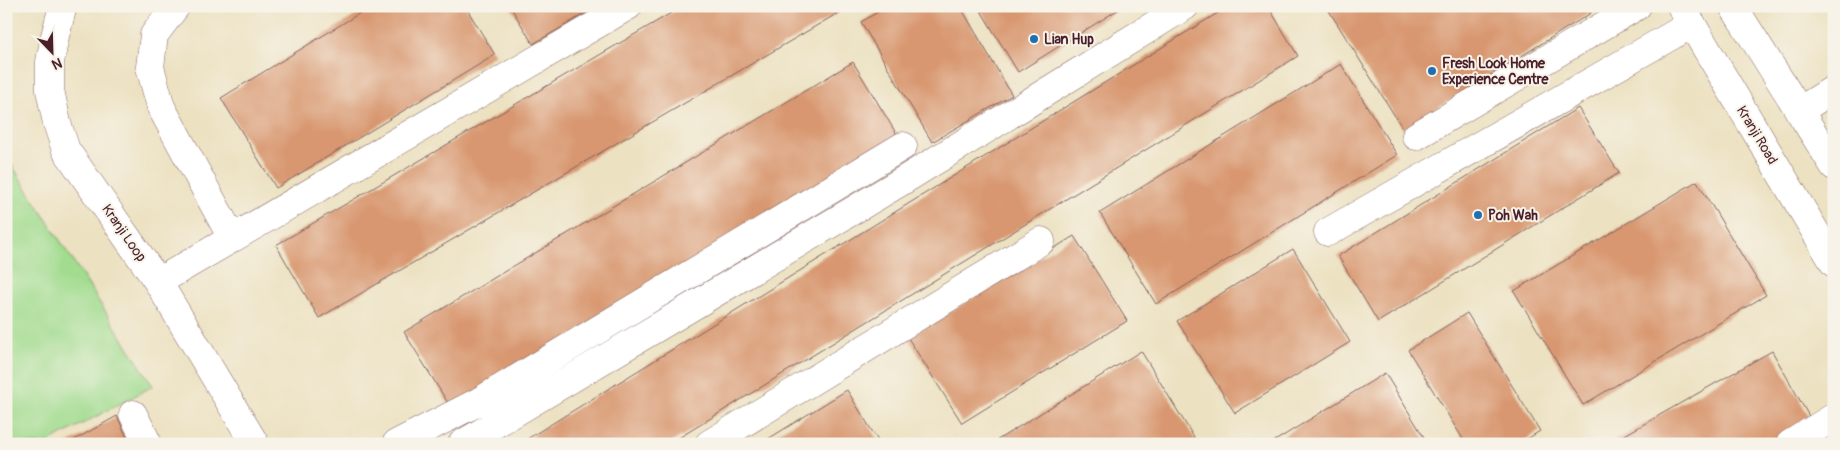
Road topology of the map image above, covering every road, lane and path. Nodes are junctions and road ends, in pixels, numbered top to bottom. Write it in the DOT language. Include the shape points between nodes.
graph roads {
  1 [pos="63,6"];
  2 [pos="176,6"];
  3 [pos="628,6"];
  4 [pos="1185,6"];
  5 [pos="1733,6"];
  6 [pos="1630,8"];
  7 [pos="1687,15"];
  8 [pos="1834,90"];
  9 [pos="1799,111"];
  10 [pos="1416,136"];
  11 [pos="903,146"];
  12 [pos="1832,159"];
  13 [pos="1328,232"];
  14 [pos="232,238"];
  15 [pos="1041,241"];
  16 [pos="1834,263"];
  17 [pos="158,282"];
  18 [pos="133,414"];
  19 [pos="1834,417"];
  20 [pos="148,444"];
  21 [pos="255,444"];
  22 [pos="396,444"];
  23 [pos="462,444"];
  24 [pos="709,444"];
  25 [pos="1790,444"];
  1 -- 17 [label="street, Kranji Loop" via="50,62 50,90 66,150"];
  2 -- 14 [label="street" via="154,35 150,67 161,107"];
  3 -- 14 [label="street"];
  4 -- 23 [label="street" via="904,180"];
  5 -- 9 [label="street"];
  6 -- 10 [label="street"];
  7 -- 13 [label="street"];
  7 -- 16 [label="street, Kranji Road"];
  8 -- 9 [label="street"];
  9 -- 12 [label="street"];
  11 -- 22 [label="street" via="478,402"];
  14 -- 17 [label="street"];
  15 -- 24 [label="street"];
  17 -- 21 [label="street, Kranji Loop"];
  18 -- 20 [label="street"];
  19 -- 25 [label="street"];
}
